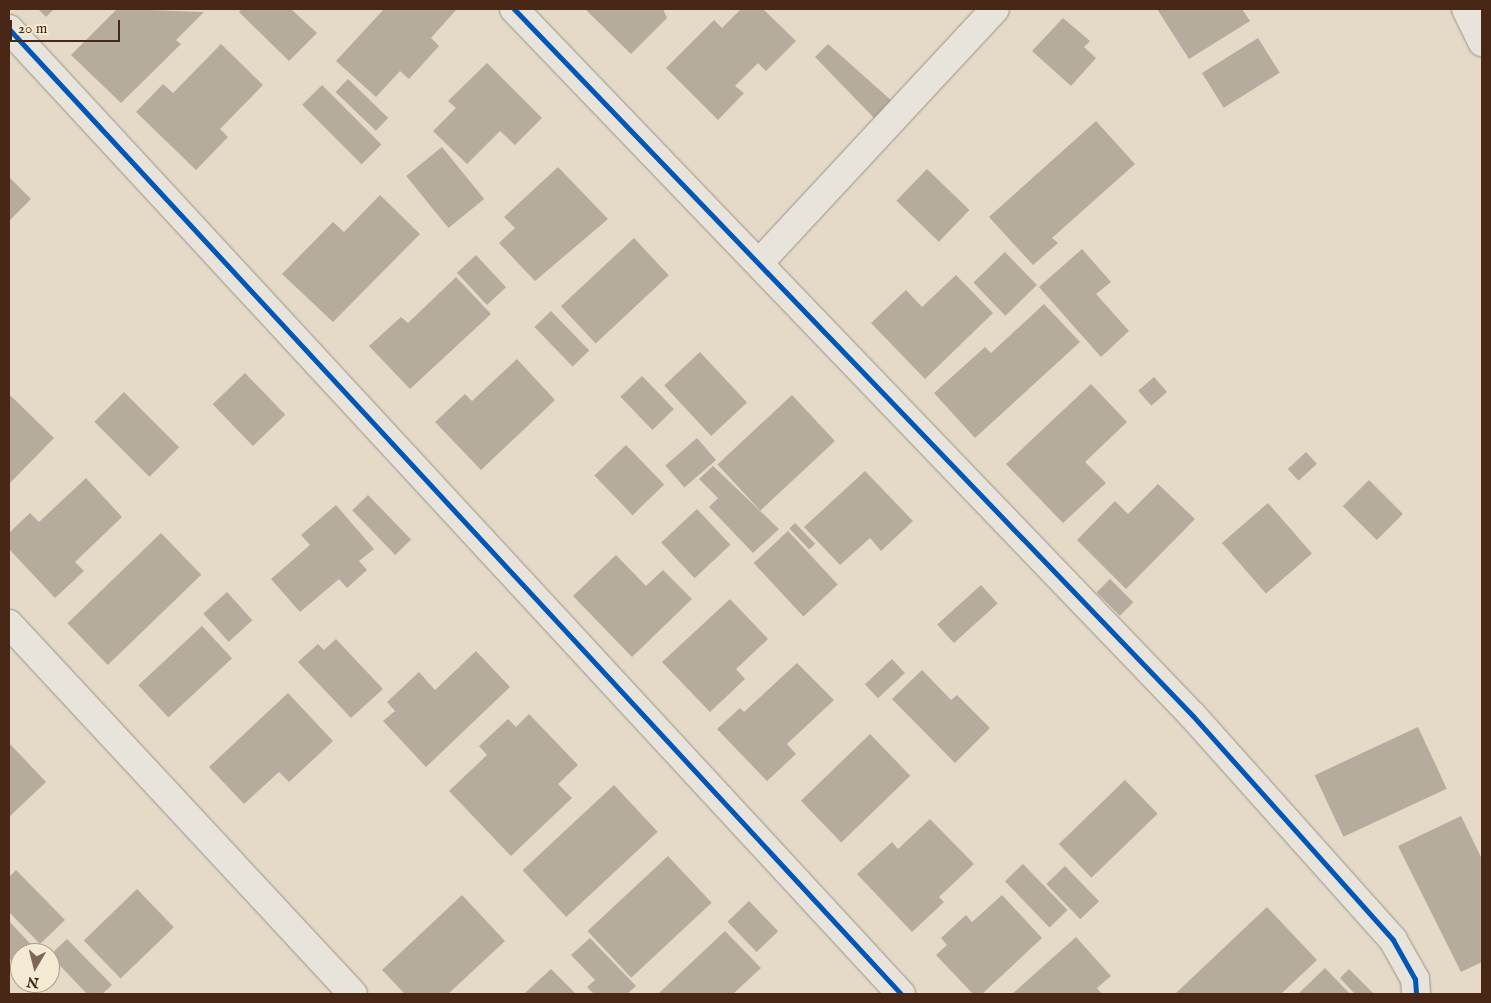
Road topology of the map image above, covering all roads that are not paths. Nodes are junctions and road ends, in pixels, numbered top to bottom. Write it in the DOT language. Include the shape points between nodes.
graph roads {
  1 [pos="514,9"];
  2 [pos="995,9"];
  3 [pos="1466,9"];
  4 [pos="9,29"];
  5 [pos="1482,42"];
  6 [pos="760,262"];
  7 [pos="9,624"];
  8 [pos="353,994"];
  9 [pos="901,994"];
  10 [pos="1416,994"];
  1 -- 6 [label="street"];
  2 -- 6 [label="street"];
  3 -- 5 [label="street"];
  4 -- 9 [label="street"];
  6 -- 10 [label="street" via="1206,731 1393,940 1414,979"];
  7 -- 8 [label="street"];
}
